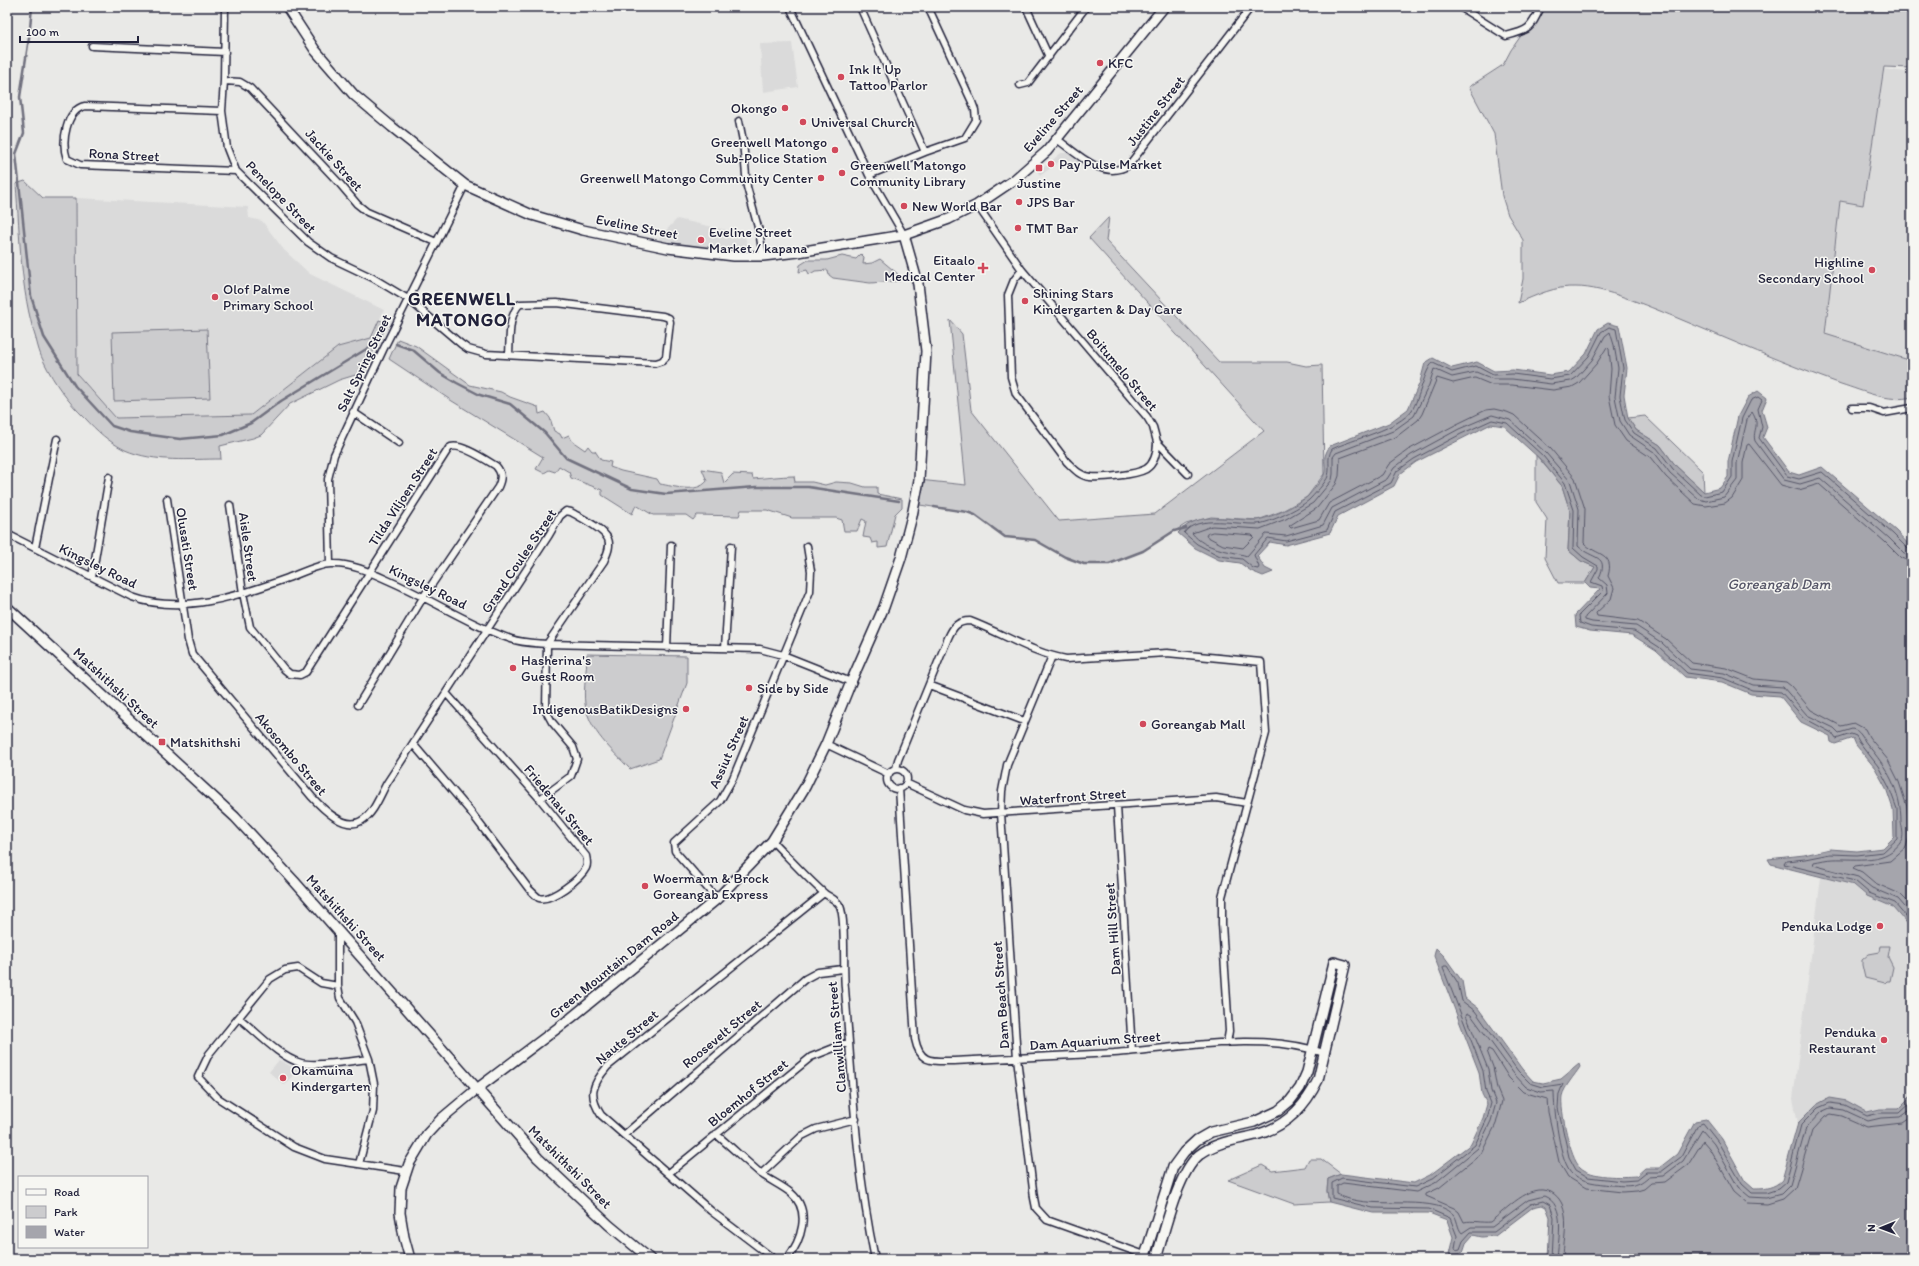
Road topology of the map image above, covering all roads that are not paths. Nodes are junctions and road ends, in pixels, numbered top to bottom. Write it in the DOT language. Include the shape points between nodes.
graph roads {
  1 [pos="225,7"];
  2 [pos="287,7"];
  3 [pos="790,7"];
  4 [pos="860,7"];
  5 [pos="930,7"];
  6 [pos="1026,7"];
  7 [pos="1086,7"];
  8 [pos="1164,7"];
  9 [pos="1251,7"];
  10 [pos="1460,7"];
  11 [pos="1541,7"];
  12 [pos="92,46"];
  13 [pos="225,52"];
  14 [pos="1049,56"];
  15 [pos="224,81"];
  16 [pos="1020,85"];
  17 [pos="222,111"];
  18 [pos="739,121"];
  19 [pos="1057,139"];
  20 [pos="925,152"];
  21 [pos="236,171"];
  22 [pos="869,175"];
  23 [pos="465,185"];
  24 [pos="978,205"];
  25 [pos="904,235"];
  26 [pos="436,242"];
  27 [pos="763,256"];
  28 [pos="1022,270"];
  29 [pos="408,299"];
  30 [pos="509,355"];
  31 [pos="1852,408"];
  32 [pos="1912,408"];
  33 [pos="353,412"];
  34 [pos="57,439"];
  35 [pos="1157,442"];
  36 [pos="399,443"];
  37 [pos="1188,474"];
  38 [pos="109,477"];
  39 [pos="167,499"];
  40 [pos="230,504"];
  41 [pos="7,534"];
  42 [pos="671,545"];
  43 [pos="731,546"];
  44 [pos="807,546"];
  45 [pos="35,548"];
  46 [pos="330,564"];
  47 [pos="368,572"];
  48 [pos="92,576"];
  49 [pos="243,593"];
  50 [pos="424,596"];
  51 [pos="183,603"];
  52 [pos="7,607"];
  53 [pos="487,629"];
  54 [pos="547,644"];
  55 [pos="667,648"];
  56 [pos="725,648"];
  57 [pos="783,655"];
  58 [pos="1052,656"];
  59 [pos="851,682"];
  60 [pos="929,685"];
  61 [pos="446,693"];
  62 [pos="358,705"];
  63 [pos="1024,721"];
  64 [pos="413,744"];
  65 [pos="826,744"];
  66 [pos="896,769"];
  67 [pos="889,774"];
  68 [pos="906,783"];
  69 [pos="900,788"];
  70 [pos="540,799"];
  71 [pos="1247,803"];
  72 [pos="1117,806"];
  73 [pos="1001,814"];
  74 [pos="772,841"];
  75 [pos="824,893"];
  76 [pos="717,899"];
  77 [pos="338,931"];
  78 [pos="843,969"];
  79 [pos="338,986"];
  80 [pos="239,1018"];
  81 [pos="849,1042"];
  82 [pos="1228,1043"];
  83 [pos="1312,1049"];
  84 [pos="1132,1051"];
  85 [pos="1324,1053"];
  86 [pos="1017,1058"];
  87 [pos="369,1059"];
  88 [pos="478,1088"];
  89 [pos="856,1119"];
  90 [pos="624,1134"];
  91 [pos="716,1134"];
  92 [pos="359,1164"];
  93 [pos="405,1171"];
  94 [pos="669,1172"];
  95 [pos="761,1174"];
  96 [pos="1144,1257"];
  97 [pos="410,1259"];
  98 [pos="650,1259"];
  99 [pos="774,1259"];
  100 [pos="787,1259"];
  101 [pos="875,1259"];
  102 [pos="1156,1259"];
  1 -- 13 [label="street, Penelope Street"];
  2 -- 23 [label="street, Eveline Street" via="315,50 354,94 392,128"];
  3 -- 22 [label="street"];
  4 -- 20 [label="street"];
  5 -- 20 [label="street" via="975,110 976,120 965,138"];
  6 -- 14 [label="street"];
  7 -- 14 [label="street"];
  8 -- 19 [label="street, Eveline Street"];
  9 -- 19 [label="street, Justine Street" via="1129,165 1116,171 1105,170"];
  10 -- 11 [label="street" via="1506,36 1524,32 1532,25"];
  12 -- 13 [label="street"];
  13 -- 15 [label="street, Penelope Street"];
  14 -- 16 [label="street" via="1028,83"];
  15 -- 17 [label="street, Penelope Street"];
  15 -- 26 [label="street, Jackie Street" via="240,82 250,88 367,212"];
  17 -- 21 [label="street, Penelope Street" via="227,148"];
  17 -- 21 [label="street, Rona Street" via="79,107 68,121 64,151 67,159 80,165"];
  18 -- 27 [label="street" via="747,188"];
  19 -- 24 [label="street, Eveline Street" via="1026,170"];
  20 -- 22 [label="street"];
  21 -- 29 [label="street, Penelope Street" via="265,202 318,250"];
  22 -- 25 [label="street"];
  23 -- 26 [label="street, Salt Spring Street"];
  23 -- 27 [label="street, Eveline Street" via="532,215 583,230 692,252"];
  24 -- 25 [label="street, Eveline Street" via="949,219"];
  24 -- 28 [label="street, Boitumelo Street"];
  25 -- 27 [label="street, Eveline Street"];
  25 -- 59 [label="street, Green Mountain Dam Road" via="918,284 926,351 918,480 901,558 884,607"];
  26 -- 29 [label="street, Salt Spring Street"];
  28 -- 35 [label="street, Boitumelo Street" via="1147,417"];
  28 -- 35 [label="street" via="1014,280 1008,295 1011,377 1016,394 1067,462 1076,472 1089,477 1129,474 1146,469 1155,458"];
  29 -- 30 [label="street, Penelope Street" via="468,349 486,354"];
  29 -- 33 [label="street, Salt Spring Street"];
  30 -- 30 [label="street, Penelope Street" via="656,363 666,357 670,322 664,316 564,304 520,304 515,308 513,316"];
  31 -- 32 [label="street" via="1869,408 1884,413"];
  33 -- 36 [label="street"];
  33 -- 46 [label="street, Salt Spring Street" via="334,455 328,479"];
  34 -- 45 [label="street"];
  35 -- 37 [label="street, Boitumelo Street"];
  38 -- 48 [label="street"];
  39 -- 51 [label="street, Olusati Street"];
  40 -- 49 [label="street, Aisle Street"];
  41 -- 45 [label="street, Kingsley Road"];
  42 -- 55 [label="street"];
  43 -- 56 [label="street"];
  44 -- 57 [label="street" via="811,571 810,591"];
  45 -- 48 [label="street, Kingsley Road"];
  46 -- 47 [label="street, Kingsley Road"];
  46 -- 49 [label="street, Kingsley Road"];
  47 -- 49 [label="street, Aisle Street" via="306,672 296,676 284,669 250,627"];
  47 -- 50 [label="street, Kingsley Road"];
  47 -- 50 [label="street, Tilda Viljoen Street" via="449,448 459,446 496,466 501,475 500,481"];
  48 -- 51 [label="street, Kingsley Road" via="145,602"];
  49 -- 51 [label="street, Kingsley Road" via="210,601"];
  50 -- 53 [label="street, Kingsley Road"];
  50 -- 62 [label="street, Tilda Viljoen Street"];
  51 -- 64 [label="street, Akosombo Street" via="188,640 198,663 320,806 343,822 351,824 366,817"];
  52 -- 77 [label="street, Matshithshi Street" via="235,817"];
  53 -- 54 [label="street, Kingsley Road" via="517,641"];
  53 -- 54 [label="street, Grand Coulee Street" via="560,516 566,511 571,512 604,534 608,539 608,549 597,572"];
  53 -- 61 [label="street, Akosombo Street"];
  54 -- 55 [label="street, Kingsley Road"];
  54 -- 70 [label="street" via="546,711 573,747 577,759 571,776"];
  55 -- 56 [label="street, Kingsley Road"];
  56 -- 57 [label="street, Kingsley Road" via="760,650"];
  57 -- 59 [label="street, Kingsley Road"];
  57 -- 76 [label="street, Assiut Street" via="733,778 720,801 674,843 675,851"];
  58 -- 60 [label="street" via="977,623 962,621 952,629"];
  58 -- 63 [label="street, Dam Beach Street"];
  58 -- 71 [label="street" via="1086,659 1167,653 1261,662 1266,733"];
  59 -- 65 [label="street, Green Mountain Dam Road"];
  60 -- 63 [label="street"];
  60 -- 66 [label="street"];
  61 -- 64 [label="street, Akosombo Street"];
  61 -- 70 [label="street, Friedenau Street"];
  63 -- 73 [label="street, Dam Beach Street" via="1006,765"];
  64 -- 70 [label="street, Friedenau Street" via="470,811 529,889 539,898 548,898 560,892 585,870 588,862 586,856"];
  65 -- 67 [label="street"];
  65 -- 74 [label="street, Green Mountain Dam Road" via="802,794"];
  66 -- 67 [label="street"];
  66 -- 68 [label="street" via="905,773"];
  67 -- 69 [label="street" via="888,783 893,788"];
  68 -- 69 [label="street"];
  68 -- 73 [label="street, Waterfront Street" via="964,810"];
  69 -- 86 [label="street, Dam Aquarium Street" via="917,1048 922,1056 931,1061"];
  71 -- 72 [label="street, Waterfront Street" via="1216,798"];
  71 -- 82 [label="street" via="1222,897"];
  72 -- 73 [label="street, Waterfront Street"];
  72 -- 84 [label="street, Dam Hill Street"];
  73 -- 86 [label="street, Dam Beach Street"];
  74 -- 75 [label="street, Clanwilliam Street"];
  74 -- 76 [label="street, Green Mountain Dam Road"];
  75 -- 78 [label="street, Clanwilliam Street" via="838,903 842,914"];
  75 -- 90 [label="street, Naute Street" via="607,1067 593,1088 593,1104 601,1115"];
  76 -- 88 [label="street, Green Mountain Dam Road" via="566,1022"];
  77 -- 79 [label="street"];
  77 -- 88 [label="street, Matshithshi Street"];
  78 -- 81 [label="street, Clanwilliam Street"];
  78 -- 90 [label="street, Roosevelt Street" via="818,972 805,979"];
  79 -- 80 [label="street" via="320,983 298,968 285,970 270,979"];
  79 -- 87 [label="street" via="340,998 354,1022"];
  80 -- 87 [label="street" via="277,1050 302,1063 338,1063"];
  80 -- 92 [label="street" via="209,1054 199,1072 198,1077 206,1088 294,1147 325,1158"];
  81 -- 89 [label="street, Clanwilliam Street"];
  81 -- 91 [label="street, Bloemhof Street" via="811,1057"];
  82 -- 83 [label="street, Dam Aquarium Street" via="1284,1043"];
  82 -- 84 [label="street, Dam Aquarium Street"];
  83 -- 85 [label="street, Dam Aquarium Street"];
  83 -- 85 [label="street" via="1334,962 1345,965"];
  83 -- 96 [label="street" via="1300,1088 1278,1111 1254,1122 1211,1132 1196,1140 1184,1152 1173,1167"];
  84 -- 86 [label="street, Dam Aquarium Street"];
  85 -- 102 [label="street" via="1318,1080 1311,1095 1294,1114 1272,1129 1229,1140 1198,1156 1181,1182"];
  86 -- 96 [label="street, Dam Beach Street" via="1036,1208 1047,1220"];
  87 -- 92 [label="street" via="374,1084 373,1111"];
  88 -- 93 [label="street, Green Mountain Dam Road" via="426,1134"];
  88 -- 98 [label="street, Matshithshi Street" via="552,1173"];
  89 -- 95 [label="street" via="816,1129 802,1136"];
  89 -- 101 [label="street, Clanwilliam Street" via="870,1244"];
  90 -- 94 [label="street, Naute Street"];
  91 -- 94 [label="street, Bloemhof Street"];
  91 -- 95 [label="street"];
  92 -- 93 [label="street"];
  93 -- 97 [label="street, Green Mountain Dam Road" via="400,1213"];
  94 -- 99 [label="street, Naute Street" via="711,1211"];
  95 -- 100 [label="street" via="790,1192 796,1198 800,1209 802,1233"];
  96 -- 102 [label="street, Dam Beach Street"];
}
